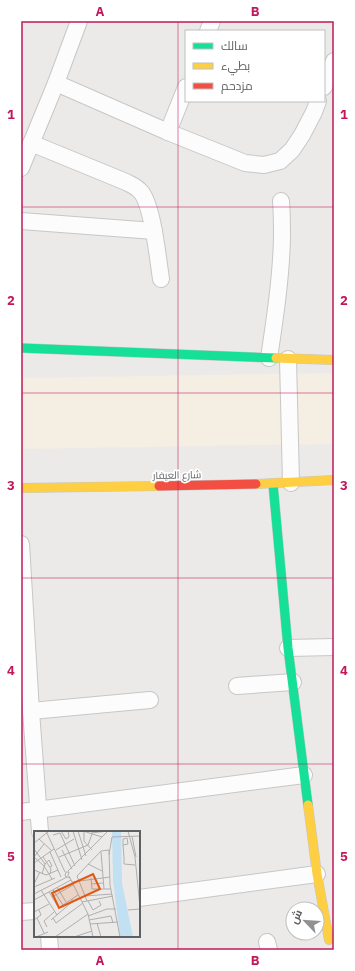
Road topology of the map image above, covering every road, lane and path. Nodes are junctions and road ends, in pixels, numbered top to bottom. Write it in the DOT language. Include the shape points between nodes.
graph roads {
  1 [pos="79,21"];
  2 [pos="334,61"];
  3 [pos="56,83"];
  4 [pos="325,84"];
  5 [pos="185,90"];
  6 [pos="318,102"];
  7 [pos="168,132"];
  8 [pos="31,143"];
  9 [pos="21,168"];
  10 [pos="281,201"];
  11 [pos="21,221"];
  12 [pos="154,231"];
  13 [pos="161,279"];
  14 [pos="21,348"];
  15 [pos="269,358"];
  16 [pos="288,359"];
  17 [pos="334,360"];
  18 [pos="334,480"];
  19 [pos="291,483"];
  20 [pos="272,484"];
  21 [pos="21,488"];
  22 [pos="21,544"];
  23 [pos="334,647"];
  24 [pos="288,648"];
  25 [pos="293,682"];
  26 [pos="237,686"];
  27 [pos="150,700"];
  28 [pos="31,711"];
  29 [pos="304,775"];
  30 [pos="38,811"];
  31 [pos="21,812"];
  32 [pos="40,831"];
  33 [pos="317,874"];
  34 [pos="140,898"];
  35 [pos="34,911"];
  36 [pos="21,912"];
  37 [pos="49,937"];
  38 [pos="330,940"];
  39 [pos="50,950"];
  1 -- 3 [label="street"];
  2 -- 4 [label="street"];
  3 -- 7 [label="street"];
  3 -- 8 [label="street"];
  5 -- 7 [label="street"];
  6 -- 7 [label="street" via="292,150 280,161 264,165 245,163"];
  8 -- 9 [label="street"];
  8 -- 12 [label="street" via="136,188 147,204"];
  10 -- 15 [label="street" via="281,260"];
  11 -- 12 [label="street"];
  12 -- 13 [label="street"];
  14 -- 15 [label="street"];
  15 -- 16 [label="street"];
  16 -- 17 [label="street"];
  16 -- 19 [label="street"];
  18 -- 19 [label="street, شارع العيفار"];
  19 -- 20 [label="street, شارع العيفار"];
  20 -- 21 [label="street, شارع العيفار"];
  20 -- 24 [label="street"];
  22 -- 28 [label="street"];
  23 -- 24 [label="street"];
  24 -- 25 [label="street"];
  25 -- 26 [label="street"];
  25 -- 29 [label="street"];
  27 -- 28 [label="street"];
  28 -- 30 [label="street"];
  29 -- 30 [label="street"];
  29 -- 33 [label="street"];
  30 -- 31 [label="street"];
  30 -- 32 [label="street"];
  33 -- 34 [label="street"];
  33 -- 38 [label="street"];
  35 -- 36 [label="street"];
  37 -- 39 [label="street"];
}
